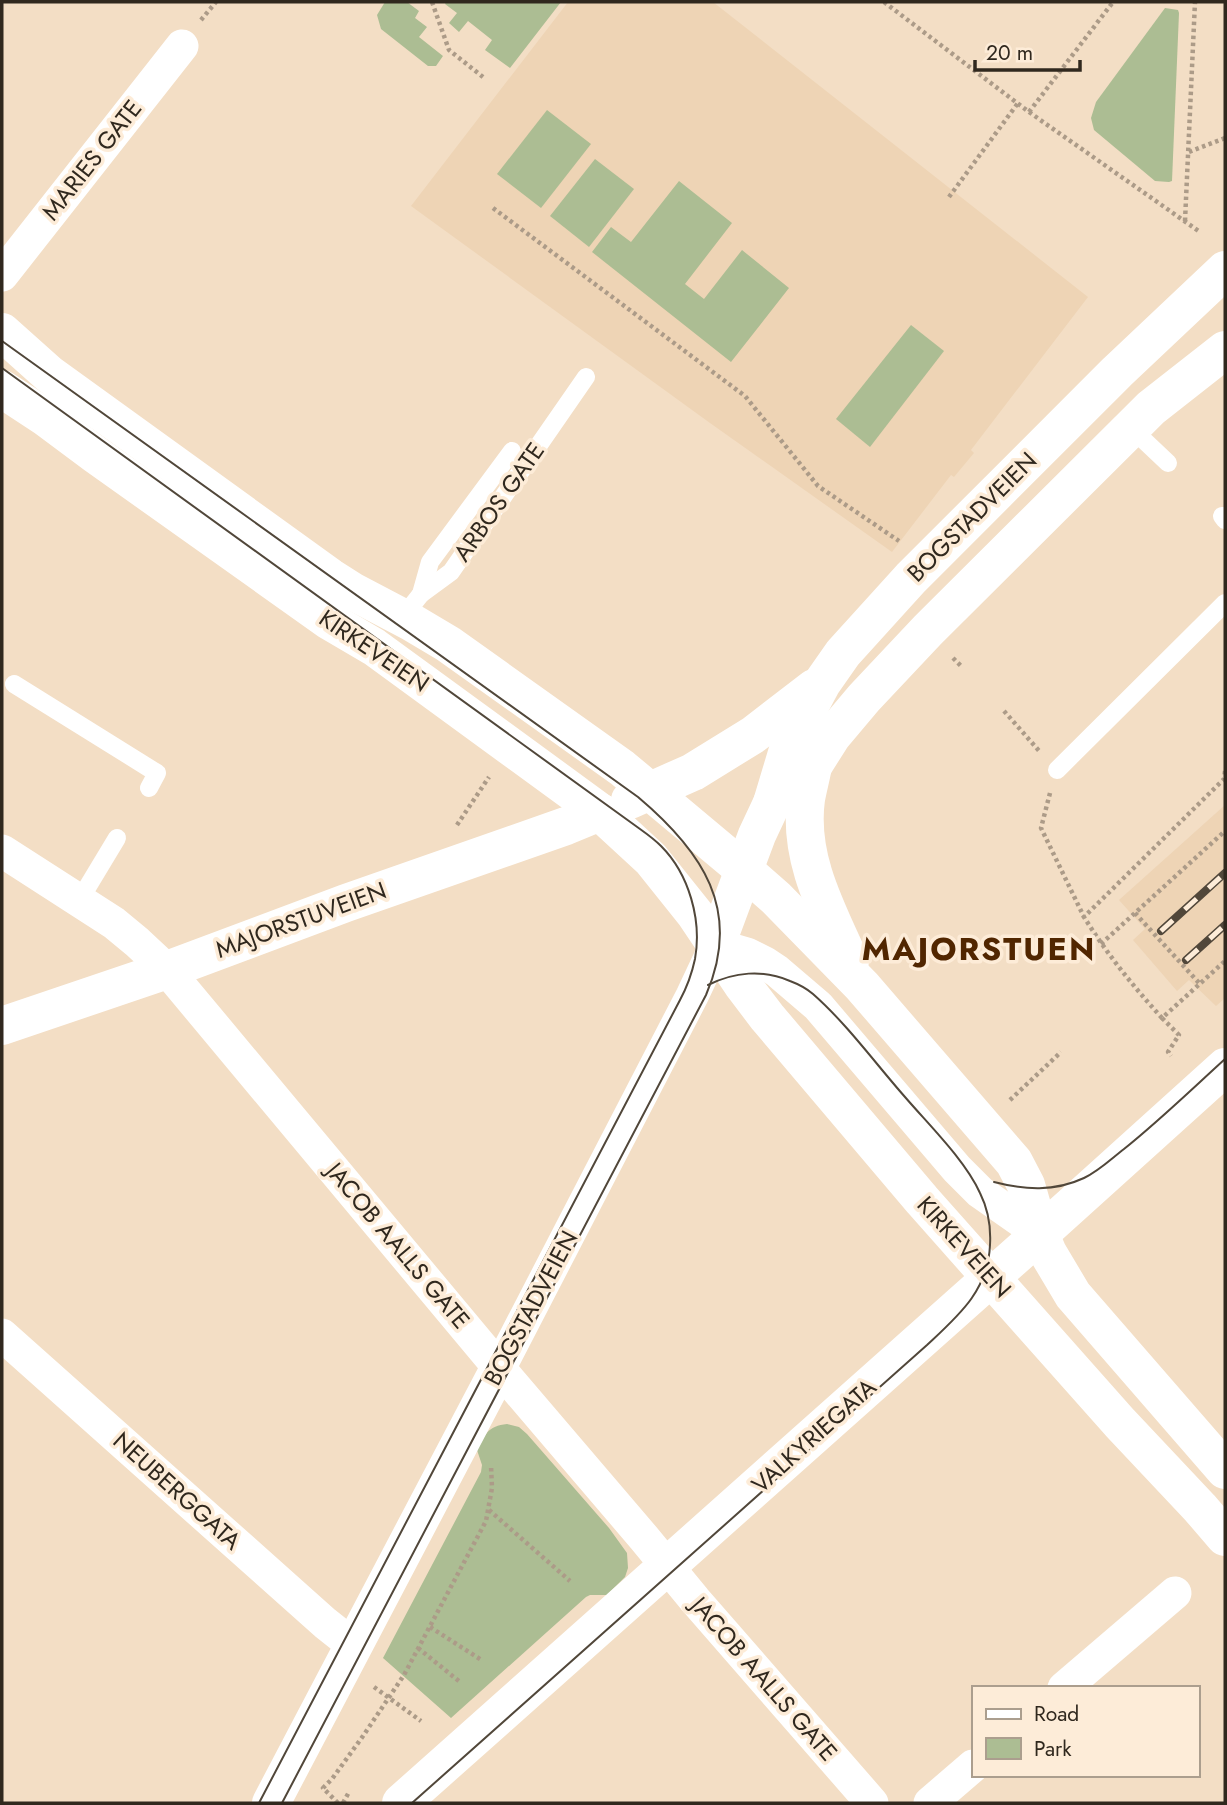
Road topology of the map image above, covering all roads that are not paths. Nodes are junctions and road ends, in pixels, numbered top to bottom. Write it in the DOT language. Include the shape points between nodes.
graph roads {
  1 [pos="182,46"];
  2 [pos="1225,270"];
  3 [pos="2,275"];
  4 [pos="4,336"];
  5 [pos="1225,350"];
  6 [pos="586,377"];
  7 [pos="7,383"];
  8 [pos="1142,418"];
  9 [pos="512,451"];
  10 [pos="1168,463"];
  11 [pos="1225,603"];
  12 [pos="412,606"];
  13 [pos="822,683"];
  14 [pos="14,684"];
  15 [pos="813,766"];
  16 [pos="1057,770"];
  17 [pos="149,788"];
  18 [pos="650,792"];
  19 [pos="772,803"];
  20 [pos="600,812"];
  21 [pos="117,838"];
  22 [pos="2,851"];
  23 [pos="744,870"];
  24 [pos="79,901"];
  25 [pos="716,945"];
  26 [pos="167,970"];
  27 [pos="862,986"];
  28 [pos="2,1026"];
  29 [pos="1225,1067"];
  30 [pos="1040,1234"];
  31 [pos="992,1278"];
  32 [pos="2,1335"];
  33 [pos="500,1367"];
  34 [pos="1225,1470"];
  35 [pos="1225,1537"];
  36 [pos="667,1565"];
  37 [pos="1174,1593"];
  38 [pos="354,1646"];
  39 [pos="1066,1686"];
  40 [pos="972,1767"];
  41 [pos="271,1803"];
  42 [pos="401,1803"];
  43 [pos="872,1803"];
  44 [pos="930,1803"];
  1 -- 3 [label="street, MARIES GATE"];
  2 -- 13 [label="main road, BOGSTADVEIEN" via="911,578"];
  4 -- 12 [label="main road, KIRKEVEIEN" via="49,374 352,591"];
  5 -- 8 [label="main road, BOGSTADVEIEN"];
  6 -- 12 [label="lane, ARBOS GATE" via="451,572"];
  7 -- 20 [label="main road, KIRKEVEIEN" via="45,417"];
  8 -- 10 [label="lane"];
  8 -- 15 [label="main road, BOGSTADVEIEN" via="864,698"];
  9 -- 12 [label="lane" via="430,562"];
  11 -- 16 [label="lane"];
  12 -- 18 [label="main road, KIRKEVEIEN" via="448,645"];
  13 -- 18 [label="main road" via="753,735 694,772"];
  13 -- 19 [label="main road, BOGSTADVEIEN" via="790,743"];
  14 -- 17 [label="lane" via="157,773"];
  15 -- 19 [label="main road, BOGSTADVEIEN"];
  15 -- 27 [label="main road, BOGSTADVEIEN" via="806,800 809,859 821,898"];
  18 -- 20 [label="main road, MAJORSTUVEIEN"];
  18 -- 23 [label="main road, KIRKEVEIEN"];
  19 -- 23 [label="main road, BOGSTADVEIEN"];
  20 -- 25 [label="main road, KIRKEVEIEN" via="651,859"];
  20 -- 26 [label="main road, MAJORSTUVEIEN"];
  21 -- 24 [label="lane"];
  22 -- 24 [label="street, JACOB AALLS GATE"];
  23 -- 25 [label="main road, BOGSTADVEIEN"];
  23 -- 27 [label="main road, KIRKEVEIEN"];
  24 -- 26 [label="street, JACOB AALLS GATE" via="114,923"];
  25 -- 30 [label="street, KIRKEVEIEN" via="765,963 818,1006 957,1169 980,1192"];
  25 -- 31 [label="main road, KIRKEVEIEN" via="768,1017"];
  25 -- 33 [label="street, BOGSTADVEIEN"];
  26 -- 28 [label="main road, MAJORSTUVEIEN"];
  26 -- 33 [label="street, JACOB AALLS GATE"];
  27 -- 30 [label="main road, KIRKEVEIEN" via="1014,1162"];
  29 -- 30 [label="main road, VALKYRIEGATA"];
  30 -- 31 [label="main road, VALKYRIEGATA"];
  30 -- 34 [label="main road, KIRKEVEIEN" via="1073,1295"];
  31 -- 35 [label="main road, KIRKEVEIEN"];
  31 -- 36 [label="main road, VALKYRIEGATA"];
  32 -- 38 [label="street, NEUBERGGATA"];
  33 -- 36 [label="street, JACOB AALLS GATE"];
  33 -- 38 [label="main road, BOGSTADVEIEN"];
  36 -- 42 [label="main road, VALKYRIEGATA"];
  36 -- 43 [label="street, JACOB AALLS GATE"];
  37 -- 39 [label="street"];
  38 -- 41 [label="main road, BOGSTADVEIEN"];
  40 -- 44 [label="street"];
}
